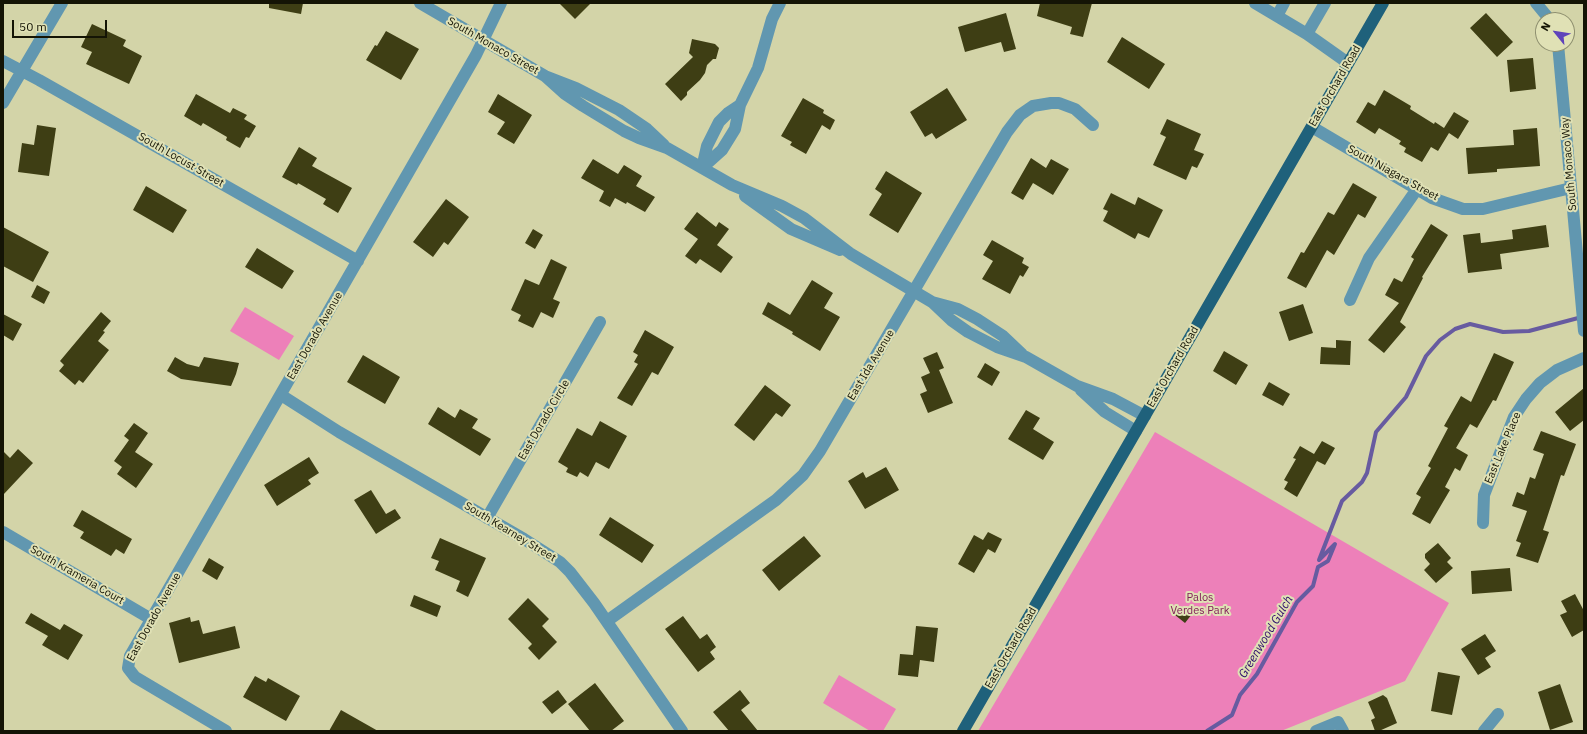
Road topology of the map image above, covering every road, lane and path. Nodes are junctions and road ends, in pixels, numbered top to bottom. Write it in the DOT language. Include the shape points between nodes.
graph roads {
  1 [pos="62,3"];
  2 [pos="420,3"];
  3 [pos="501,3"];
  4 [pos="780,3"];
  5 [pos="1255,3"];
  6 [pos="1284,3"];
  7 [pos="1325,3"];
  8 [pos="1383,3"];
  9 [pos="1536,3"];
  10 [pos="1543,12"];
  11 [pos="1277,16"];
  12 [pos="1307,34"];
  13 [pos="483,40"];
  14 [pos="1559,52"];
  15 [pos="3,61"];
  16 [pos="1348,64"];
  17 [pos="23,71"];
  18 [pos="3,103"];
  19 [pos="740,105"];
  20 [pos="1093,125"];
  21 [pos="1312,127"];
  22 [pos="702,168"];
  23 [pos="1571,188"];
  24 [pos="1417,189"];
  25 [pos="358,261"];
  26 [pos="914,291"];
  27 [pos="1350,300"];
  28 [pos="600,322"];
  29 [pos="1584,331"];
  30 [pos="1584,358"];
  31 [pos="1078,386"];
  32 [pos="281,395"];
  33 [pos="1145,416"];
  34 [pos="1136,431"];
  35 [pos="487,518"];
  36 [pos="1482,523"];
  37 [pos="3,532"];
  38 [pos="151,619"];
  39 [pos="607,621"];
  40 [pos="1498,714"];
  41 [pos="1341,726"];
  42 [pos="226,731"];
  43 [pos="682,731"];
  44 [pos="963,731"];
  45 [pos="1316,731"];
  46 [pos="1484,731"];
  1 -- 17 [label="street"];
  2 -- 13 [label="street, South Monaco Street"];
  3 -- 13 [label="street, East Dorado Avenue"];
  4 -- 19 [label="street" via="772,19 758,68"];
  5 -- 11 [label="street"];
  6 -- 11 [label="street"];
  7 -- 12 [label="street"];
  8 -- 16 [label="main road, East Orchard Road"];
  9 -- 10 [label="street"];
  11 -- 12 [label="street"];
  12 -- 16 [label="street"];
  13 -- 22 [label="street, South Monaco Street" via="545,76 576,88 619,110 647,129 667,148"];
  13 -- 25 [label="street, East Dorado Avenue"];
  14 -- 23 [label="street, South Monaco Way"];
  15 -- 17 [label="street, South Locust Street"];
  16 -- 21 [label="main road, East Orchard Road"];
  17 -- 18 [label="street"];
  17 -- 25 [label="street, South Locust Street"];
  19 -- 22 [label="street" via="735,129 729,140 718,155"];
  19 -- 22 [label="street" via="723,118 709,140"];
  20 -- 26 [label="street, East Ida Avenue" via="1075,109 1059,104 1033,106 1020,114"];
  21 -- 24 [label="street, South Niagara Street"];
  21 -- 33 [label="main road, East Orchard Road"];
  22 -- 26 [label="street, South Monaco Street" via="732,185 791,229 851,254"];
  23 -- 24 [label="street, South Niagara Street" via="1482,209 1464,209 1432,198"];
  23 -- 29 [label="street, South Monaco Way"];
  24 -- 27 [label="street" via="1369,258"];
  25 -- 32 [label="street, East Dorado Avenue"];
  26 -- 31 [label="street, South Monaco Street" via="932,302 958,309 977,319 1003,336 1026,357"];
  26 -- 39 [label="street, East Ida Avenue" via="820,451 796,484"];
  28 -- 35 [label="street, East Dorado Circle"];
  30 -- 36 [label="street, East Lake Place" via="1557,370 1540,383 1514,417 1484,495"];
  31 -- 33 [label="street, South Monaco Street" via="1113,399"];
  31 -- 34 [label="street, South Monaco Street" via="1105,412"];
  32 -- 35 [label="street, South Kearney Street" via="339,432"];
  32 -- 38 [label="street, East Dorado Avenue"];
  33 -- 34 [label="main road, East Orchard Road"];
  34 -- 44 [label="main road, East Orchard Road"];
  35 -- 39 [label="street, South Kearney Street" via="560,562"];
  37 -- 38 [label="street, South Krameria Court"];
  38 -- 42 [label="street, East Dorado Avenue" via="130,656 128,668 140,681"];
  39 -- 43 [label="street, South Kearney Street"];
  40 -- 46 [label="street"];
  41 -- 45 [label="street"];
}
